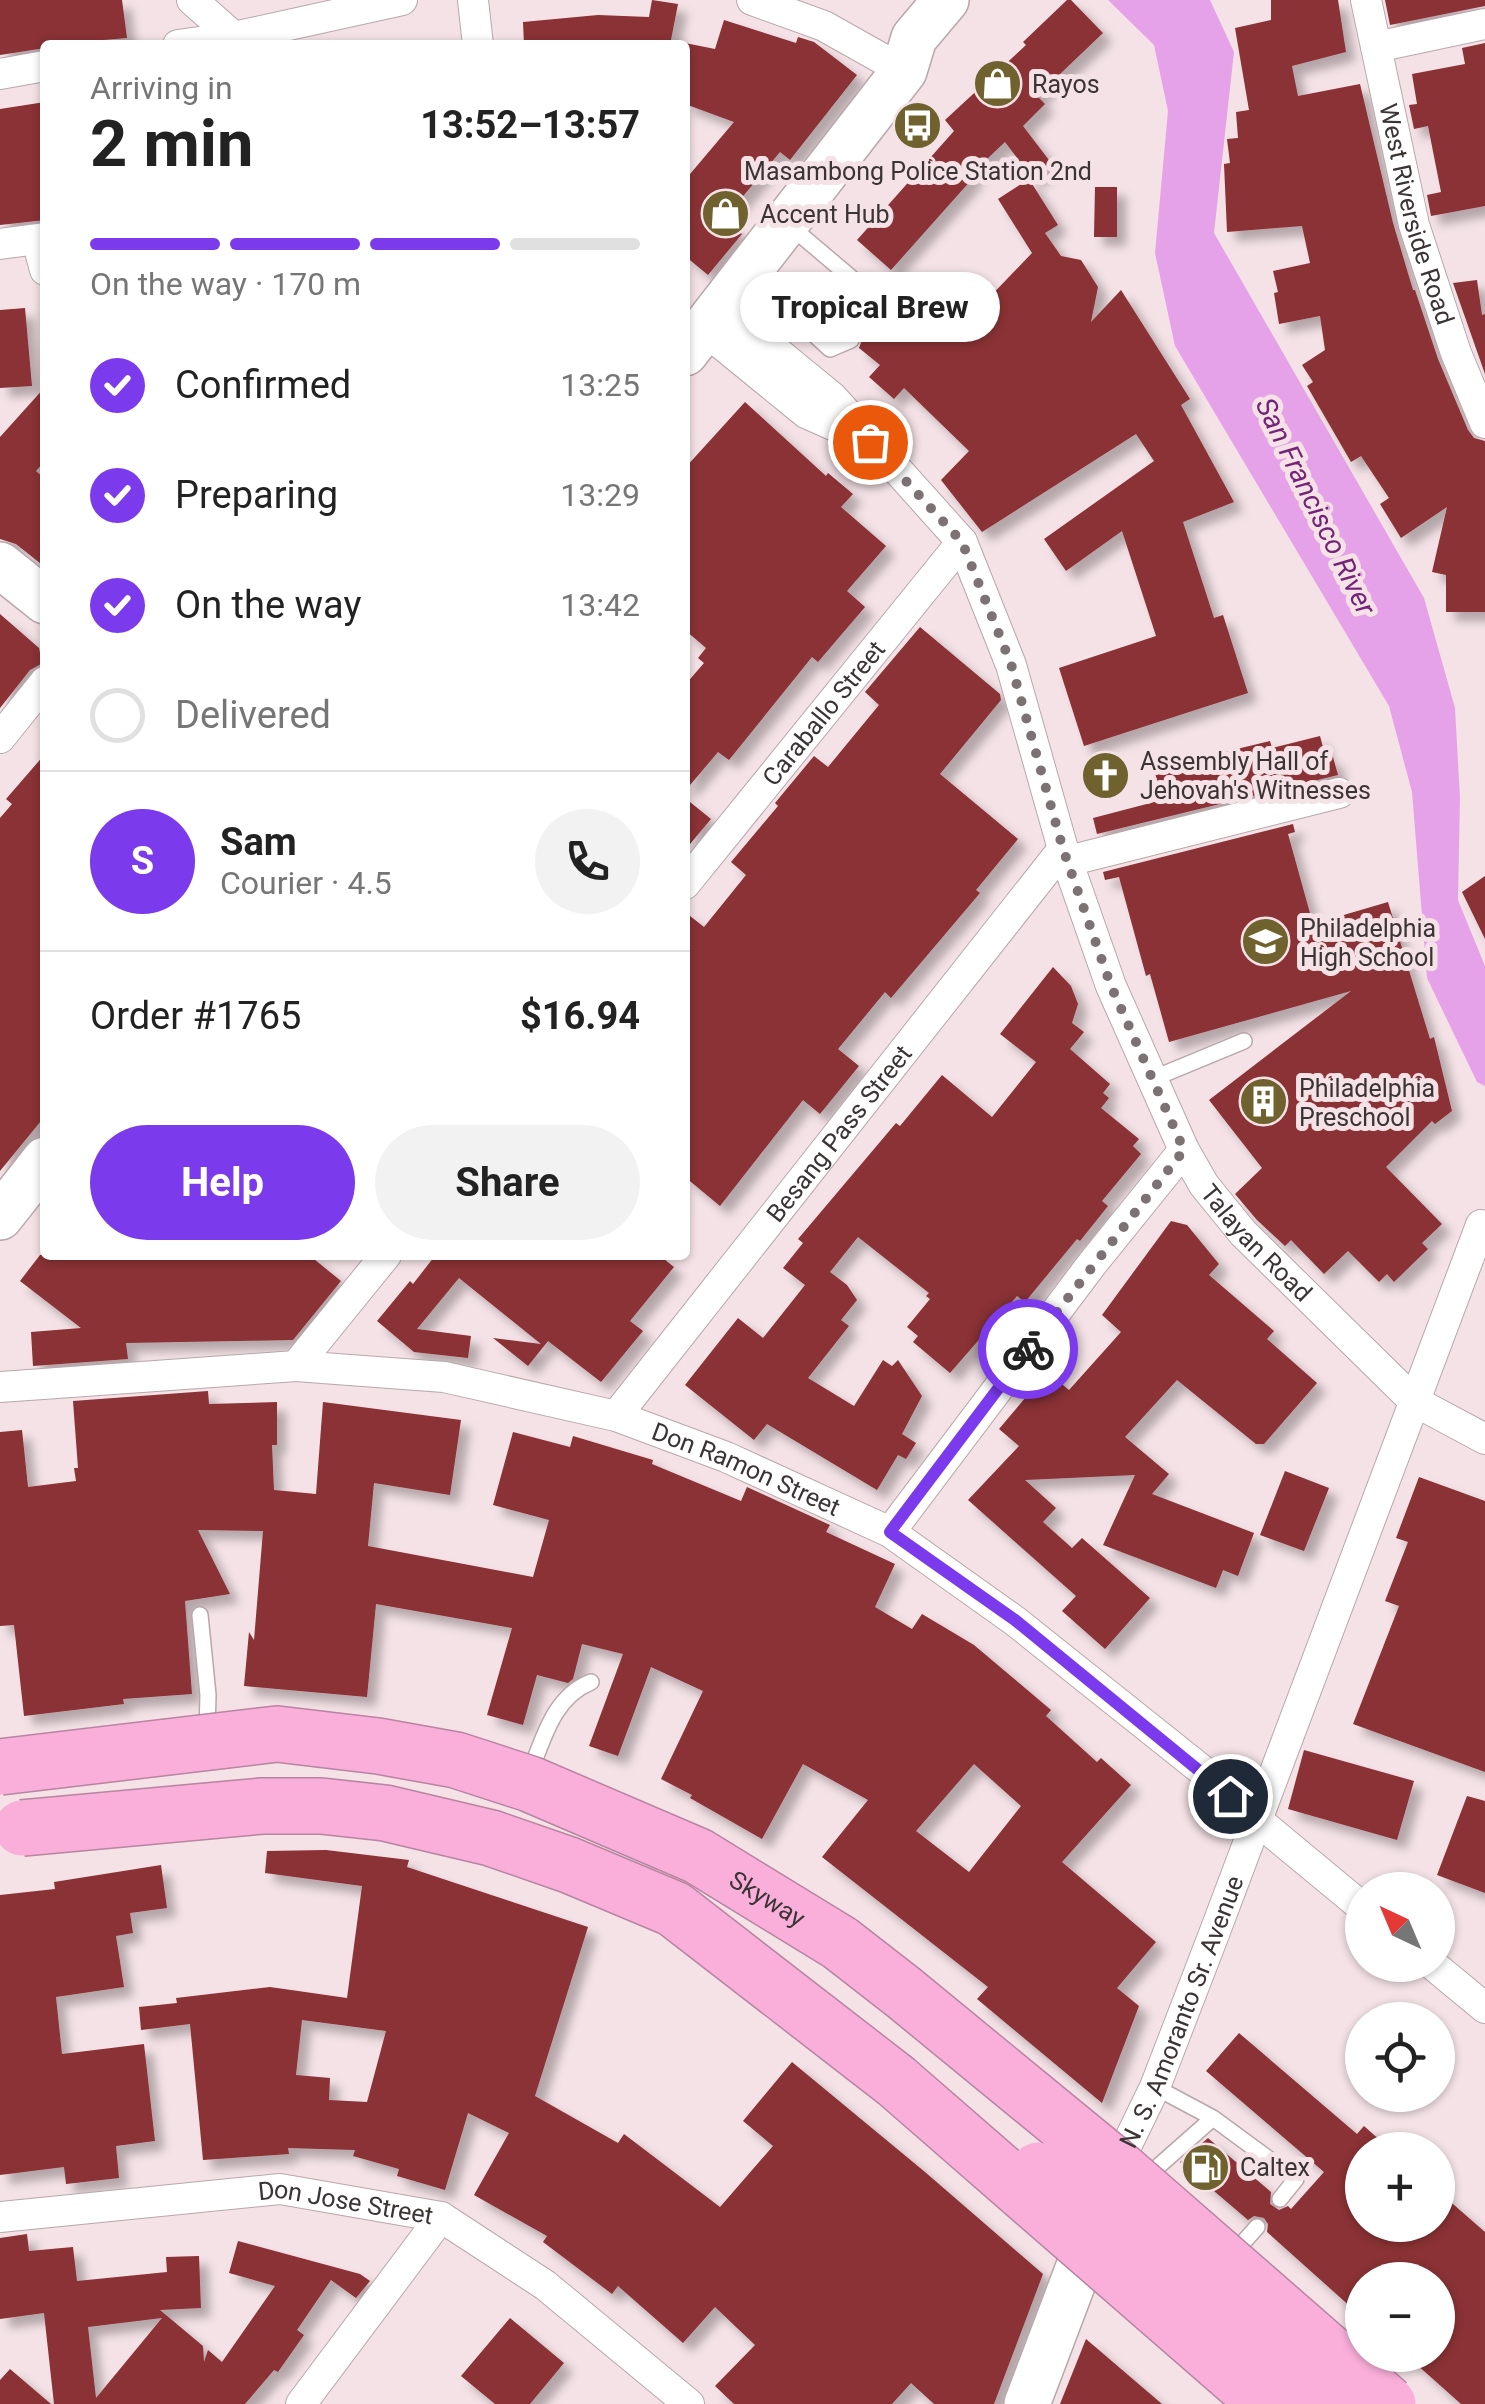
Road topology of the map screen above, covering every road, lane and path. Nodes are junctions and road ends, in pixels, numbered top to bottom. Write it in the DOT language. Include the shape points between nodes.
graph roads {
  1 [pos="192,0"];
  2 [pos="402,0"];
  3 [pos="473,0"];
  4 [pos="752,0"];
  5 [pos="946,0"];
  6 [pos="980,0"];
  7 [pos="1366,0"];
  8 [pos="1485,24"];
  9 [pos="234,37"];
  10 [pos="213,40"];
  11 [pos="477,40"];
  12 [pos="1376,48"];
  13 [pos="40,67"];
  14 [pos="904,71"];
  15 [pos="0,74"];
  16 [pos="786,222"];
  17 [pos="40,239"];
  18 [pos="0,244"];
  19 [pos="873,313"];
  20 [pos="714,315"];
  21 [pos="808,331"];
  22 [pos="851,340"];
  23 [pos="784,360"];
  24 [pos="1485,423"];
  25 [pos="870,442"];
  26 [pos="962,542"];
  27 [pos="0,565"];
  28 [pos="40,597"];
  29 [pos="40,688"];
  30 [pos="0,738"];
  31 [pos="1340,793"];
  32 [pos="1066,855"];
  33 [pos="690,878"];
  34 [pos="1244,1041"];
  35 [pos="1152,1080"];
  36 [pos="1184,1150"];
  37 [pos="40,1166"];
  38 [pos="0,1217"];
  39 [pos="1480,1225"];
  40 [pos="382,1260"];
  41 [pos="296,1366"];
  42 [pos="0,1388"];
  43 [pos="1414,1401"];
  44 [pos="616,1416"];
  45 [pos="1485,1439"];
  46 [pos="890,1532"];
  47 [pos="200,1615"];
  48 [pos="591,1682"];
  49 [pos="207,1730"];
  50 [pos="0,1766"];
  51 [pos="528,1778"];
  52 [pos="1257,1820"];
  53 [pos="22,1828"];
  54 [pos="1345,1893"];
  55 [pos="1454,1982"];
  56 [pos="1485,2006"];
  57 [pos="896,2081"];
  58 [pos="1155,2086"];
  59 [pos="1213,2118"];
  60 [pos="1123,2175"];
  61 [pos="1280,2199"];
  62 [pos="0,2216"];
  63 [pos="441,2218"];
  64 [pos="1257,2227"];
  65 [pos="1230,2258"];
  66 [pos="301,2404"];
  67 [pos="689,2404"];
  68 [pos="1027,2404"];
  69 [pos="1267,2404"];
  70 [pos="1324,2404"];
  71 [pos="1388,2404"];
  1 -- 9 [label="street"];
  2 -- 9 [label="street"];
  3 -- 11 [label="street"];
  4 -- 14 [label="street" via="824,26"];
  5 -- 14 [label="main road" via="914,38"];
  6 -- 14 [label="main road" via="933,57"];
  7 -- 12 [label="street, West Riverside Road"];
  8 -- 12 [label="street"];
  9 -- 10 [label="street"];
  12 -- 24 [label="street, West Riverside Road" via="1414,225"];
  13 -- 15 [label="street"];
  14 -- 16 [label="main road"];
  16 -- 19 [label="lane" via="874,298"];
  16 -- 20 [label="main road"];
  17 -- 18 [label="street"];
  20 -- 21 [label="lane"];
  20 -- 23 [label="street, Talayan Road"];
  20 -- 25 [label="street, Talayan Road" via="806,414"];
  21 -- 22 [label="lane" via="830,348"];
  21 -- 23 [label="lane"];
  23 -- 25 [label="street, Talayan Road" via="832,397"];
  25 -- 26 [label="street, Talayan Road"];
  26 -- 32 [label="street, Talayan Road" via="1011,664"];
  26 -- 33 [label="street, Caraballo Street"];
  27 -- 28 [label="main road"];
  29 -- 30 [label="street"];
  31 -- 32 [label="street"];
  32 -- 35 [label="street, Talayan Road"];
  32 -- 44 [label="street, Besang Pass Street"];
  34 -- 35 [label="lane"];
  35 -- 36 [label="street, Talayan Road"];
  36 -- 43 [label="street, Talayan Road" via="1243,1233"];
  36 -- 46 [label="street"];
  37 -- 38 [label="main road"];
  39 -- 43 [label="street, N. S. Amoranto Sr. Avenue"];
  40 -- 41 [label="street"];
  41 -- 42 [label="street, Don Ramon Street"];
  41 -- 44 [label="street, Don Ramon Street" via="444,1377"];
  43 -- 45 [label="street, Talayan Road"];
  43 -- 52 [label="street, N. S. Amoranto Sr. Avenue"];
  44 -- 46 [label="street, Don Ramon Street" via="726,1457"];
  46 -- 52 [label="street, Don Ramon Street" via="1015,1620"];
  47 -- 49 [label="lane"];
  48 -- 51 [label="lane" via="552,1717"];
  50 -- 71 [label="highway, Skyway, bridge" via="278,1734 378,1746 456,1760 530,1784 698,1856 840,1943 903,1992"];
  52 -- 54 [label="street, Don Ramon Street"];
  52 -- 58 [label="street, N. S. Amoranto Sr. Avenue"];
  53 -- 57 [label="highway, bridge" via="182,1811 321,1806 491,1838 674,1909"];
  55 -- 56 [label="street"];
  57 -- 69 [label="highway, bridge"];
  57 -- 70 [label="highway, bridge" via="1118,2221"];
  58 -- 59 [label="lane"];
  58 -- 60 [label="street, N. S. Amoranto Sr. Avenue"];
  59 -- 60 [label="lane"];
  59 -- 61 [label="lane" via="1296,2179"];
  60 -- 68 [label="main road, N. S. Amoranto Sr. Avenue" via="1093,2230"];
  62 -- 63 [label="street, Don Jose Street" via="280,2189"];
  63 -- 66 [label="street"];
  63 -- 67 [label="street, Don Jose Street" via="545,2285"];
  64 -- 65 [label="lane"];
}
